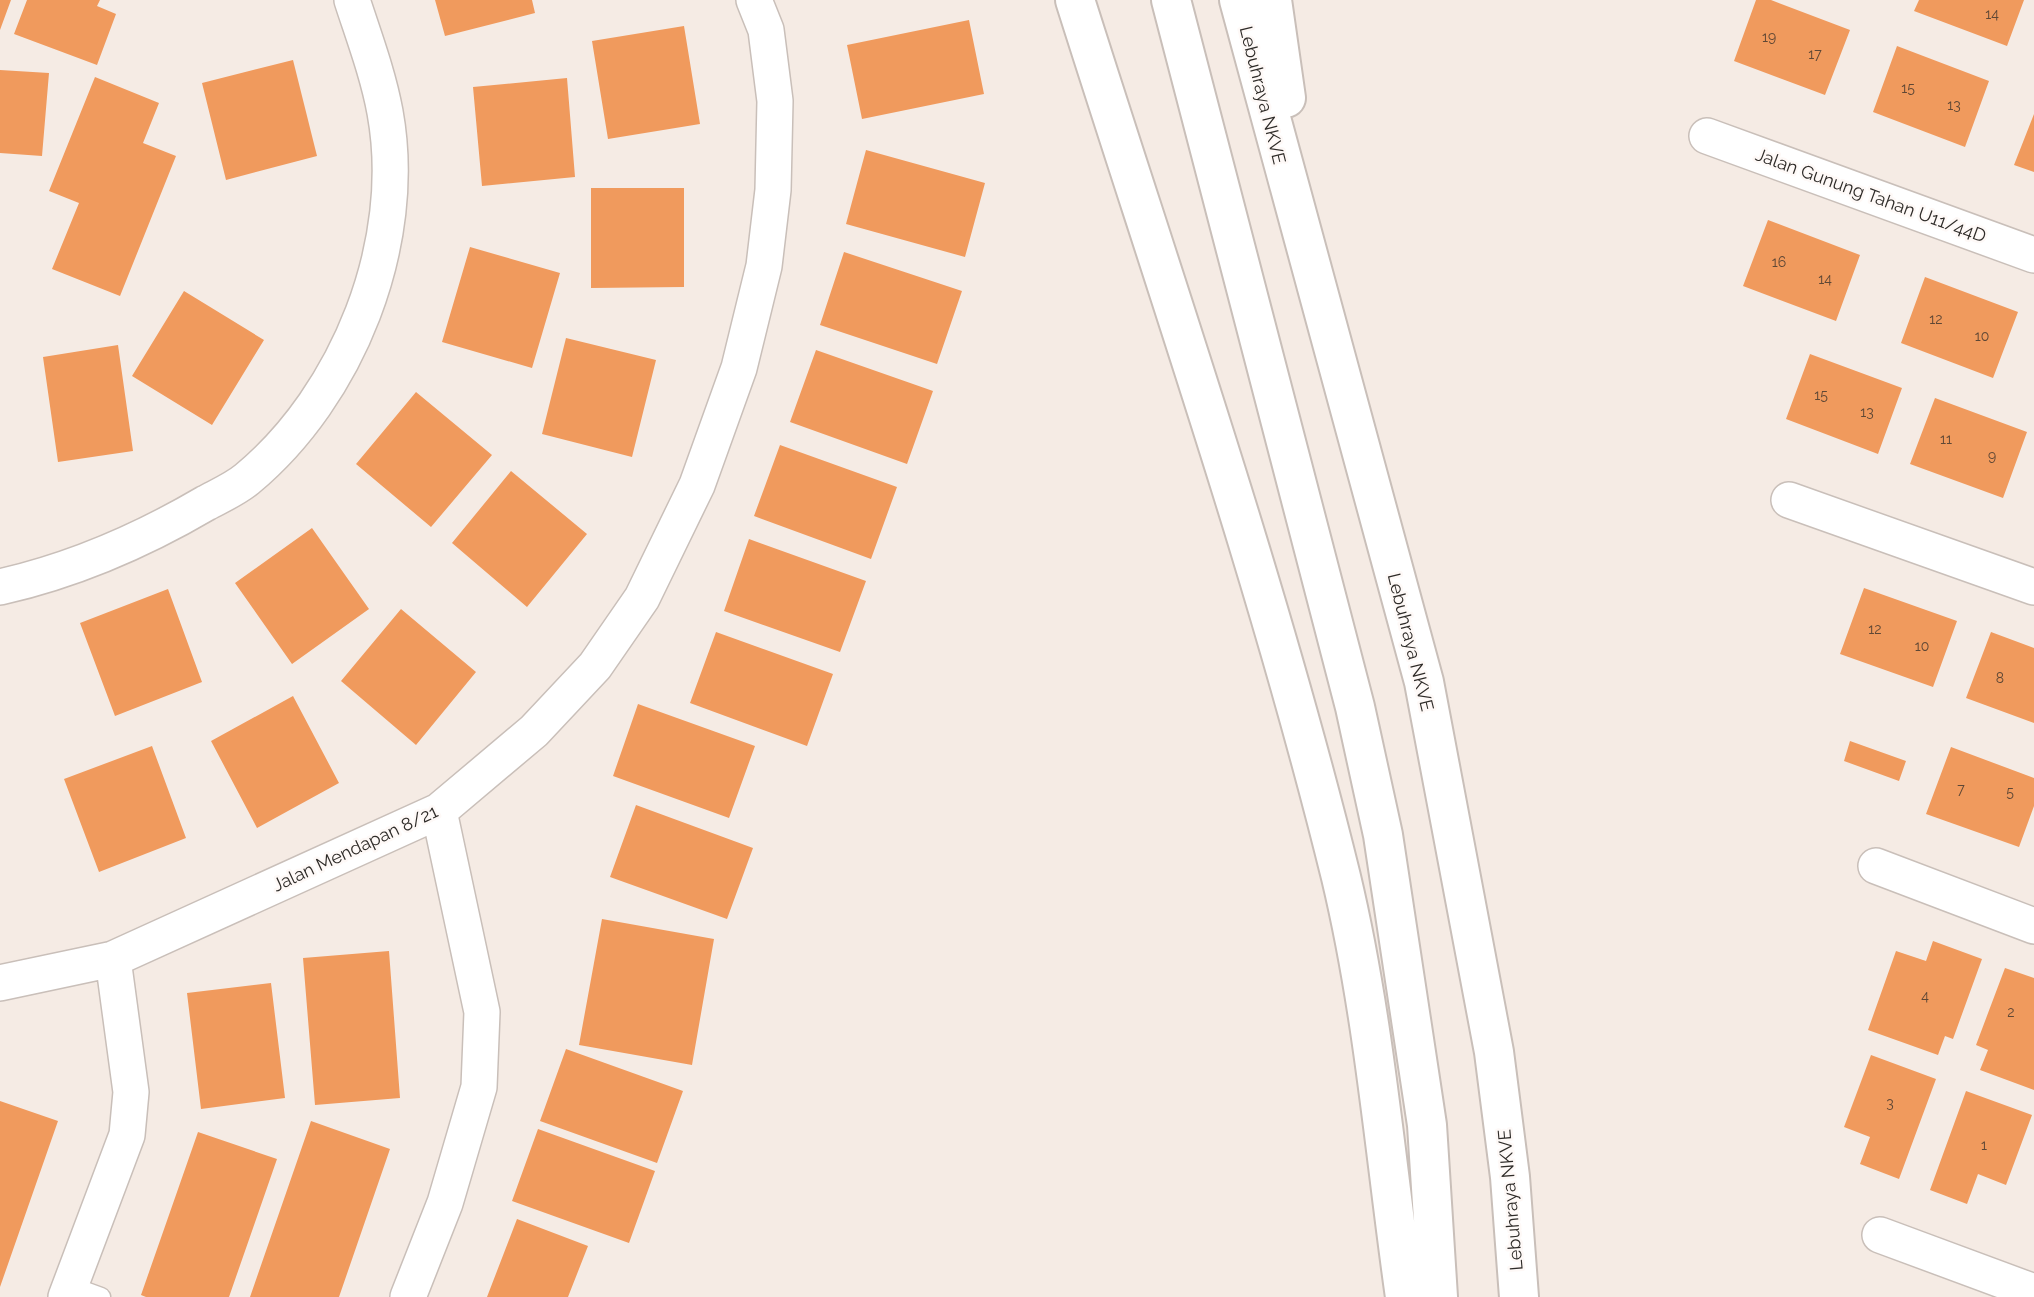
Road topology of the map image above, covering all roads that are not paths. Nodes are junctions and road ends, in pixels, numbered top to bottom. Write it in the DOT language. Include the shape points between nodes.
graph roads {
  1 [pos="352,0"];
  2 [pos="754,0"];
  3 [pos="1075,0"];
  4 [pos="1171,0"];
  5 [pos="1239,0"];
  6 [pos="1272,0"];
  7 [pos="1707,136"];
  8 [pos="2034,255"];
  9 [pos="1310,268"];
  10 [pos="1789,500"];
  11 [pos="0,587"];
  12 [pos="2034,587"];
  13 [pos="439,811"];
  14 [pos="1876,866"];
  15 [pos="2034,926"];
  16 [pos="113,958"];
  17 [pos="0,983"];
  18 [pos="1880,1235"];
  19 [pos="2029,1279"];
  20 [pos="79,1293"];
  21 [pos="408,1297"];
  22 [pos="1405,1297"];
  23 [pos="1438,1297"];
  24 [pos="1519,1297"];
  1 -- 11 [label="street" via="385,112 389,165 380,257 340,367 301,426 246,480 177,521 106,553"];
  2 -- 13 [label="street, Jalan Mendapan 8/21" via="766,30 775,102 773,190 764,266 739,368 697,485 642,598 595,666 534,731"];
  3 -- 22 [label="highway" via="1263,592 1341,880 1380,1081"];
  4 -- 23 [label="highway" via="1355,707 1384,835 1427,1125"];
  5 -- 9 [label="highway, Lebuhraya NKVE"];
  6 -- 9 [label="highway"];
  7 -- 8 [label="street, Jalan Gunung Tahan U11/44D"];
  9 -- 24 [label="highway, Lebuhraya NKVE" via="1429,708 1493,1052 1510,1177"];
  10 -- 12 [label="street"];
  13 -- 16 [label="street, Jalan Mendapan 8/21"];
  13 -- 21 [label="street" via="482,1012 480,1087 445,1203"];
  14 -- 15 [label="street"];
  16 -- 17 [label="street, Jalan Mendapan 8/21"];
  16 -- 20 [label="street" via="131,1092 127,1135"];
  18 -- 19 [label="street"];
}
